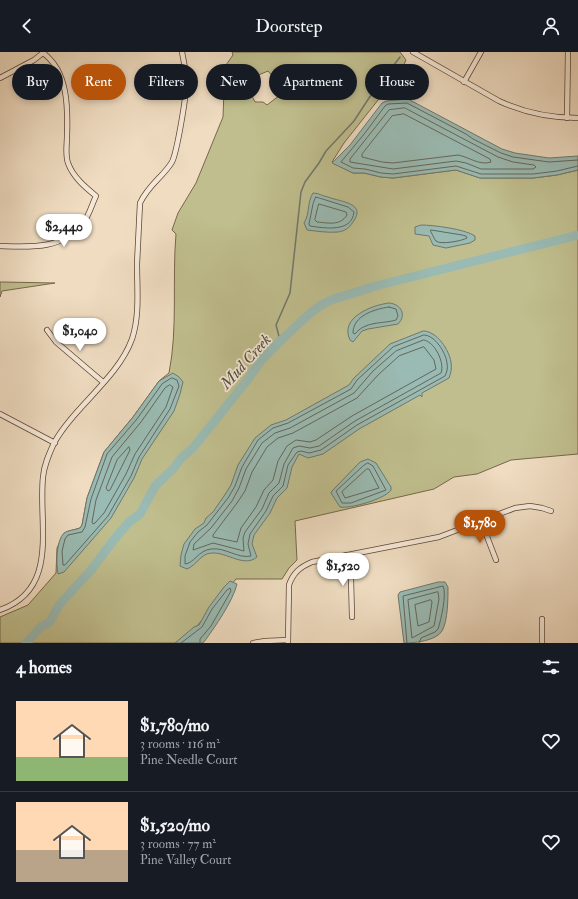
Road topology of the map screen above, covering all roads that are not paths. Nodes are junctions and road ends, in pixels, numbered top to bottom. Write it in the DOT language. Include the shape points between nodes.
graph roads {
  1 [pos="44,52"];
  2 [pos="182,52"];
  3 [pos="413,52"];
  4 [pos="481,52"];
  5 [pos="568,52"];
  6 [pos="0,78"];
  7 [pos="464,82"];
  8 [pos="567,118"];
  9 [pos="578,118"];
  10 [pos="0,246"];
  11 [pos="46,330"];
  12 [pos="103,382"];
  13 [pos="0,414"];
  14 [pos="55,442"];
  15 [pos="551,511"];
  16 [pos="480,521"];
  17 [pos="347,555"];
  18 [pos="496,560"];
  19 [pos="0,610"];
  20 [pos="352,617"];
  21 [pos="542,619"];
  22 [pos="288,642"];
  23 [pos="253,643"];
  24 [pos="542,643"];
  1 -- 6 [label="street" via="28,64"];
  1 -- 10 [label="street" via="57,68 66,90 68,162 73,173 96,196 83,223 57,242 38,246"];
  2 -- 12 [label="street" via="186,87 174,156 140,203 135,328 120,362"];
  3 -- 7 [label="street"];
  4 -- 7 [label="street"];
  5 -- 8 [label="street"];
  7 -- 8 [label="street" via="513,108"];
  8 -- 9 [label="street"];
  11 -- 12 [label="street" via="56,342"];
  12 -- 14 [label="street"];
  13 -- 14 [label="street"];
  14 -- 19 [label="street" via="43,476 42,558 39,574 25,595"];
  15 -- 16 [label="street" via="522,506"];
  16 -- 17 [label="street" via="439,537"];
  16 -- 18 [label="street"];
  17 -- 20 [label="street" via="351,579"];
  17 -- 22 [label="street" via="308,564 292,577 288,593"];
  21 -- 24 [label="street"];
  22 -- 23 [label="street"];
}
